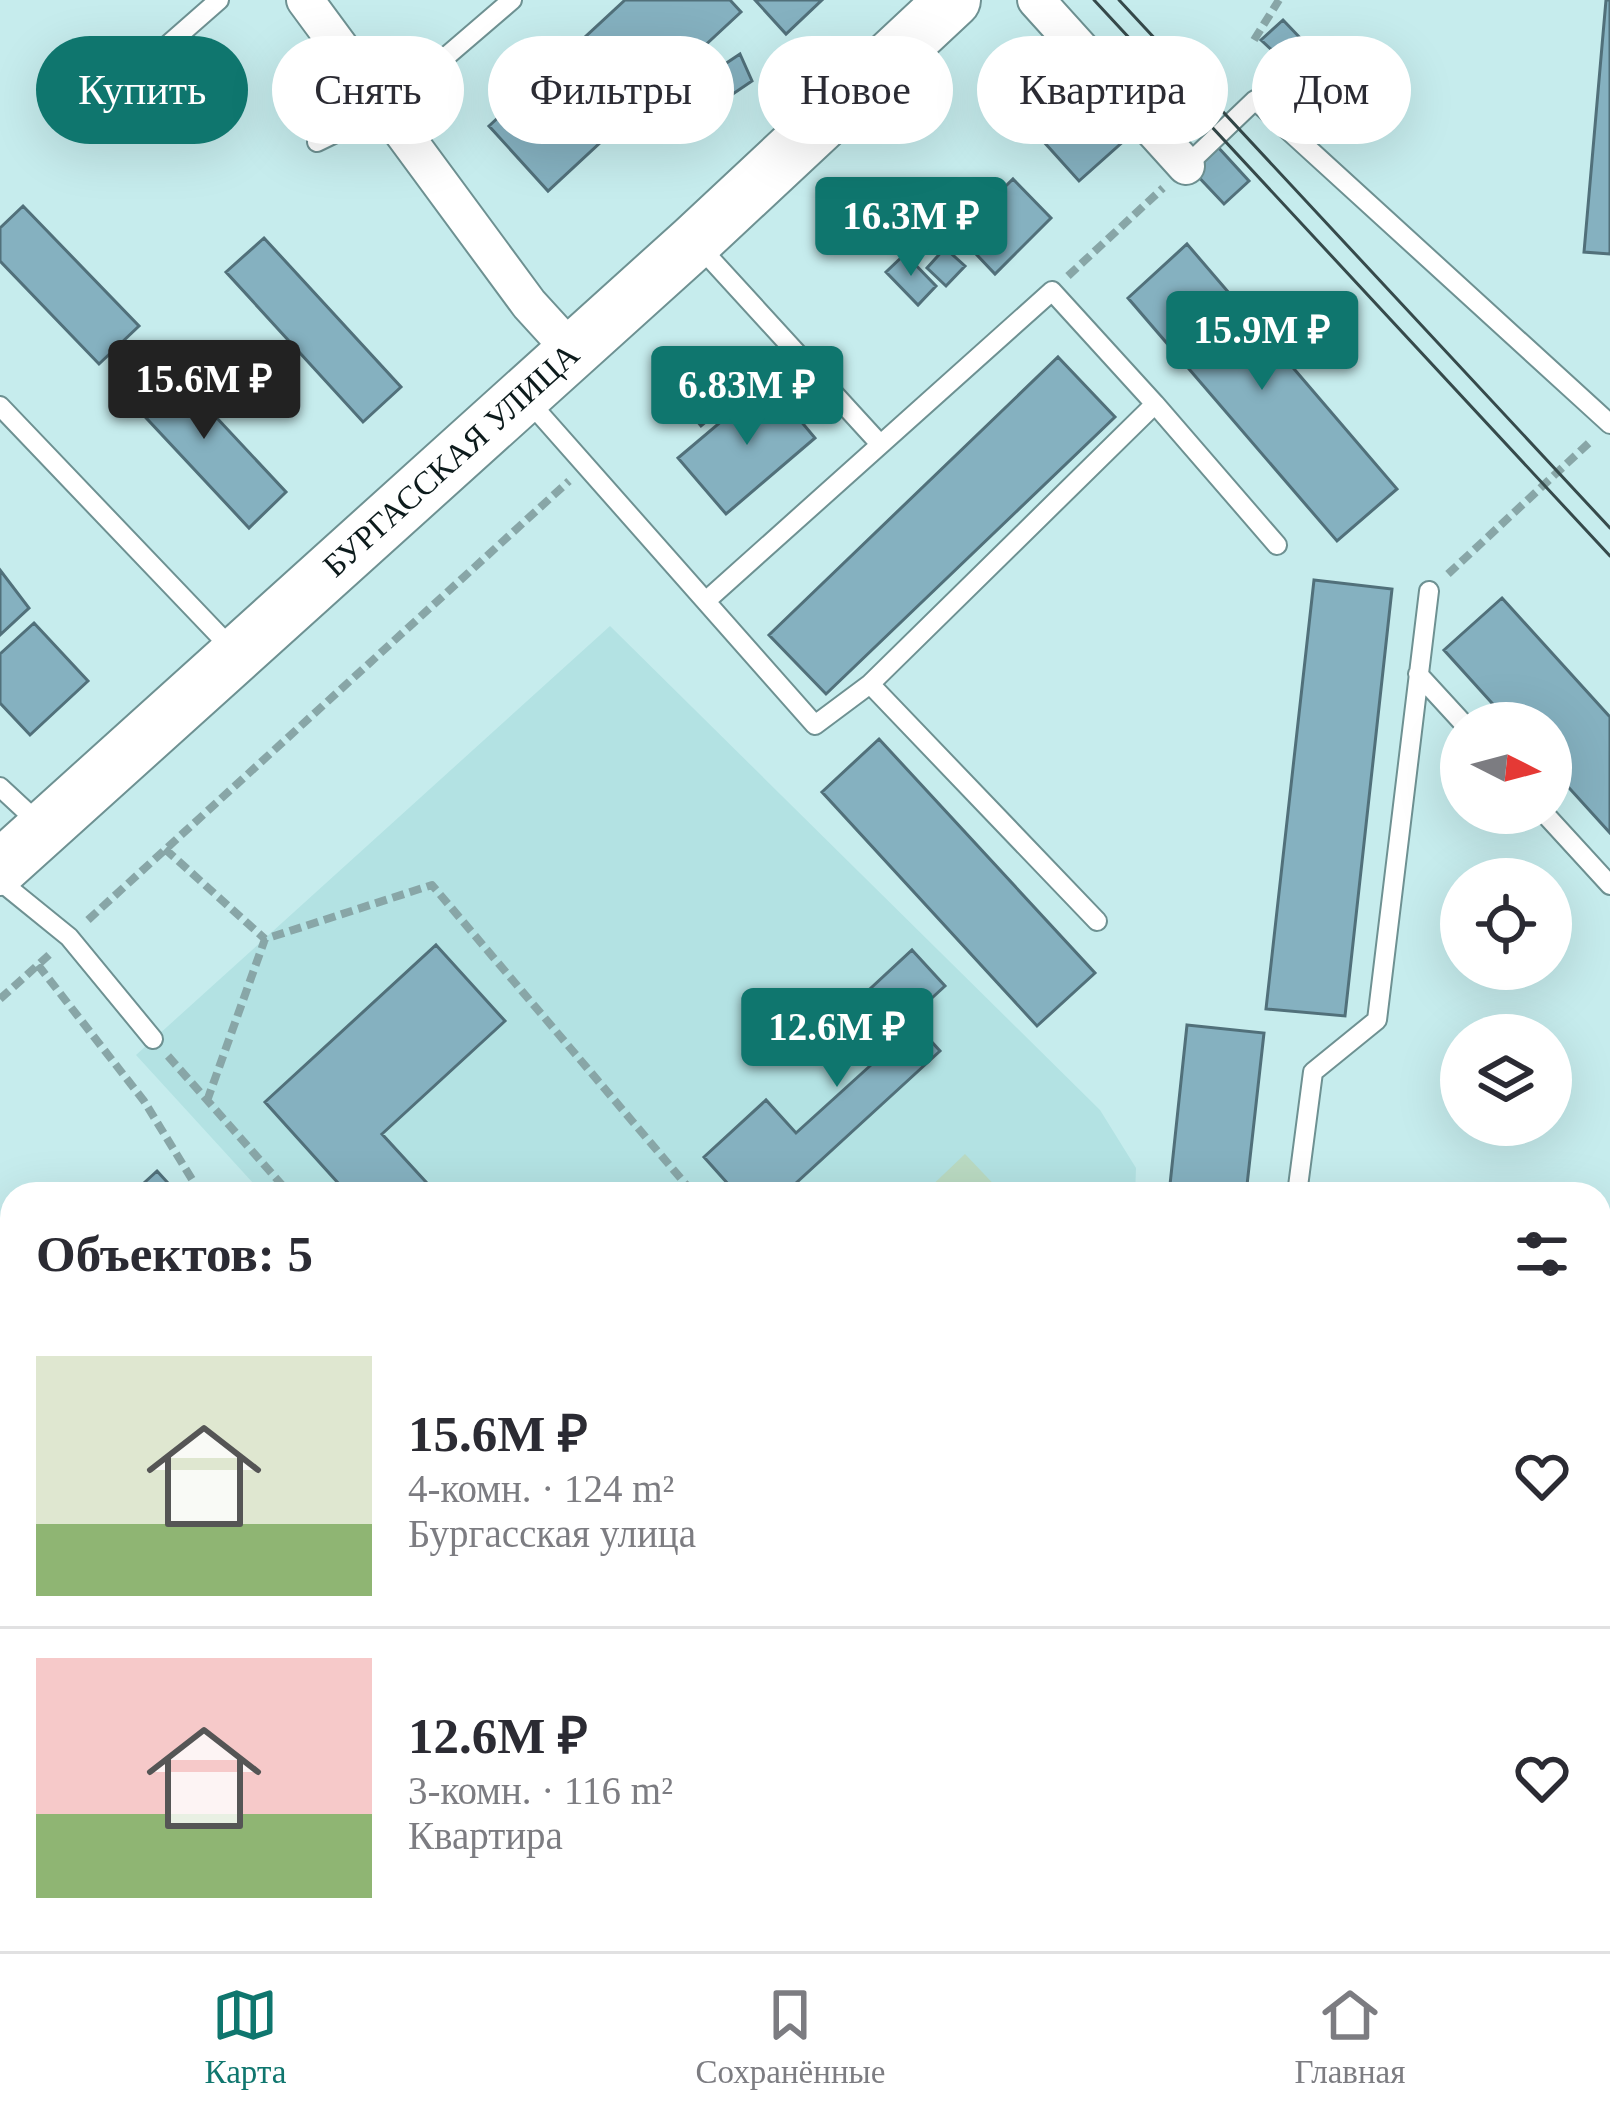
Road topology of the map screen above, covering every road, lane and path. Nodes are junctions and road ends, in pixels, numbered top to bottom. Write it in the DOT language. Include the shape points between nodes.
graph roads {
  1 [pos="219,0"];
  2 [pos="305,0"];
  3 [pos="512,0"];
  4 [pos="953,0"];
  5 [pos="1036,0"];
  6 [pos="1279,0"];
  7 [pos="178,36"];
  8 [pos="331,36"];
  9 [pos="1256,36"];
  10 [pos="464,42"];
  11 [pos="410,144"];
  12 [pos="1186,166"];
  13 [pos="694,242"];
  14 [pos="1052,291"];
  15 [pos="572,350"];
  16 [pos="522,393"];
  17 [pos="1155,404"];
  18 [pos="0,406"];
  19 [pos="1610,424"];
  20 [pos="880,444"];
  21 [pos="587,464"];
  22 [pos="1277,545"];
  23 [pos="1429,590"];
  24 [pos="707,600"];
  25 [pos="237,655"];
  26 [pos="1418,674"];
  27 [pos="870,684"];
  28 [pos="1444,702"];
  29 [pos="0,787"];
  30 [pos="46,829"];
  31 [pos="1563,834"];
  32 [pos="165,849"];
  33 [pos="0,868"];
  34 [pos="0,881"];
  35 [pos="1610,885"];
  36 [pos="1097,921"];
  37 [pos="68,937"];
  38 [pos="265,938"];
  39 [pos="38,965"];
  40 [pos="0,1000"];
  41 [pos="153,1039"];
  42 [pos="207,1101"];
  43 [pos="194,1182"];
  44 [pos="279,1182"];
  45 [pos="684,1182"];
  46 [pos="1299,1182"];
  1 -- 7 [label="lane"];
  2 -- 8 [label="street"];
  3 -- 10 [label="lane"];
  4 -- 13 [label="street, БУРГАССКАЯ УЛИЦА"];
  5 -- 12 [label="street"];
  6 -- 9 [label="path"];
  11 -- 15 [label="street"];
  12 -- 14 [label="path"];
  12 -- 19 [label="lane" via="1255,100"];
  13 -- 15 [label="street, БУРГАССКАЯ УЛИЦА"];
  13 -- 20 [label="lane"];
  14 -- 17 [label="lane"];
  14 -- 20 [label="lane"];
  15 -- 16 [label="street, БУРГАССКАЯ УЛИЦА"];
  16 -- 21 [label="lane"];
  16 -- 25 [label="street, БУРГАССКАЯ УЛИЦА"];
  17 -- 22 [label="lane"];
  17 -- 27 [label="lane"];
  18 -- 25 [label="lane"];
  19 -- 23 [label="path"];
  20 -- 24 [label="lane"];
  21 -- 24 [label="lane"];
  21 -- 32 [label="path"];
  23 -- 26 [label="lane"];
  24 -- 27 [label="lane" via="815,724"];
  25 -- 30 [label="street, БУРГАССКАЯ УЛИЦА"];
  26 -- 28 [label="lane"];
  26 -- 46 [label="lane" via="1377,1020 1313,1072"];
  27 -- 36 [label="lane"];
  29 -- 30 [label="lane"];
  30 -- 33 [label="street, БУРГАССКАЯ УЛИЦА"];
  31 -- 35 [label="lane"];
  32 -- 37 [label="path"];
  32 -- 38 [label="path"];
  34 -- 37 [label="lane"];
  37 -- 39 [label="path"];
  37 -- 41 [label="lane"];
  38 -- 42 [label="path"];
  38 -- 45 [label="path" via="432,885"];
  39 -- 40 [label="path"];
  39 -- 43 [label="path" via="144,1101"];
  41 -- 42 [label="path"];
  42 -- 44 [label="path"];
}
